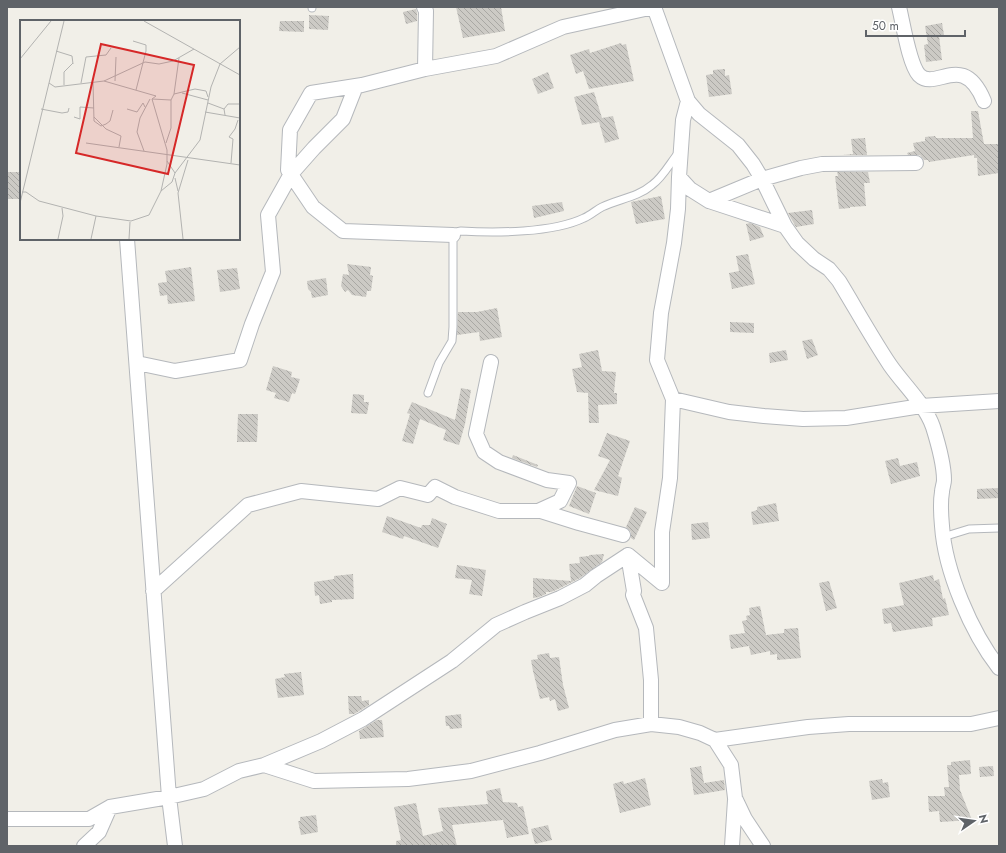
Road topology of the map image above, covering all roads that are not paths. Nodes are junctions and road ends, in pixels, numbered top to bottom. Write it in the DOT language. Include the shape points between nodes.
graph roads {
  1 [pos="424,7"];
  2 [pos="899,7"];
  3 [pos="425,69"];
  4 [pos="356,86"];
  5 [pos="688,101"];
  6 [pos="984,101"];
  7 [pos="682,149"];
  8 [pos="916,163"];
  9 [pos="291,174"];
  10 [pos="679,177"];
  11 [pos="762,179"];
  12 [pos="708,200"];
  13 [pos="785,226"];
  14 [pos="453,235"];
  15 [pos="127,240"];
  16 [pos="491,362"];
  17 [pos="137,363"];
  18 [pos="428,393"];
  19 [pos="673,399"];
  20 [pos="999,401"];
  21 [pos="921,406"];
  22 [pos="538,511"];
  23 [pos="999,528"];
  24 [pos="623,535"];
  25 [pos="943,537"];
  26 [pos="628,555"];
  27 [pos="153,591"];
  28 [pos="999,668"];
  29 [pos="999,718"];
  30 [pos="651,724"];
  31 [pos="715,740"];
  32 [pos="264,765"];
  33 [pos="169,797"];
  34 [pos="735,798"];
  35 [pos="110,807"];
  36 [pos="7,819"];
  37 [pos="84,846"];
  38 [pos="175,846"];
  39 [pos="732,846"];
  40 [pos="763,846"];
  1 -- 3 [label="street"];
  2 -- 6 [label="street" via="913,66 920,76 932,80 956,74 965,75 979,88"];
  3 -- 4 [label="street"];
  3 -- 5 [label="street" via="496,56 563,27 654,7"];
  4 -- 9 [label="street" via="343,119"];
  4 -- 9 [label="street" via="311,93 290,130 288,170"];
  5 -- 7 [label="street" via="683,120"];
  5 -- 11 [label="street" via="699,114 738,146"];
  7 -- 10 [label="street"];
  7 -- 14 [label="lane" via="652,186 602,207 585,218 559,226 530,230 461,231"];
  8 -- 11 [label="street" via="822,164"];
  9 -- 14 [label="street" via="313,207 343,231"];
  9 -- 17 [label="street" via="268,215 273,272 240,360 175,371"];
  10 -- 12 [label="street" via="690,189"];
  10 -- 19 [label="street" via="674,243 661,313 657,360"];
  11 -- 12 [label="street"];
  11 -- 13 [label="street"];
  12 -- 13 [label="street"];
  13 -- 21 [label="street" via="814,259 829,269 839,281 889,364"];
  14 -- 18 [label="lane" via="452,341 439,363"];
  15 -- 17 [label="street"];
  16 -- 22 [label="street" via="476,434 484,452 499,462 547,480 569,484 560,501"];
  17 -- 27 [label="street"];
  19 -- 21 [label="street" via="729,412 802,419 846,418"];
  19 -- 26 [label="street" via="670,478 662,532 662,583"];
  20 -- 21 [label="street"];
  21 -- 25 [label="street" via="932,426 941,458 944,481 941,502"];
  22 -- 24 [label="street"];
  22 -- 27 [label="street" via="499,511 455,497 435,487 428,495 400,488 378,499 301,491 248,505"];
  23 -- 25 [label="lane" via="969,529"];
  25 -- 28 [label="street" via="944,550 966,610 977,634"];
  26 -- 30 [label="street" via="633,595 647,634"];
  26 -- 32 [label="street" via="585,585 496,625 452,661 363,719 321,741"];
  27 -- 33 [label="street"];
  29 -- 31 [label="street" via="971,724 849,724 808,727"];
  30 -- 31 [label="street" via="680,726"];
  30 -- 32 [label="street" via="615,730 471,771 408,779 314,781"];
  31 -- 34 [label="street" via="731,765"];
  32 -- 33 [label="street" via="239,771 204,789"];
  33 -- 35 [label="street"];
  33 -- 38 [label="street"];
  34 -- 39 [label="street"];
  34 -- 40 [label="street" via="744,819"];
  35 -- 36 [label="street" via="89,819"];
  35 -- 37 [label="street" via="99,832"];
}
